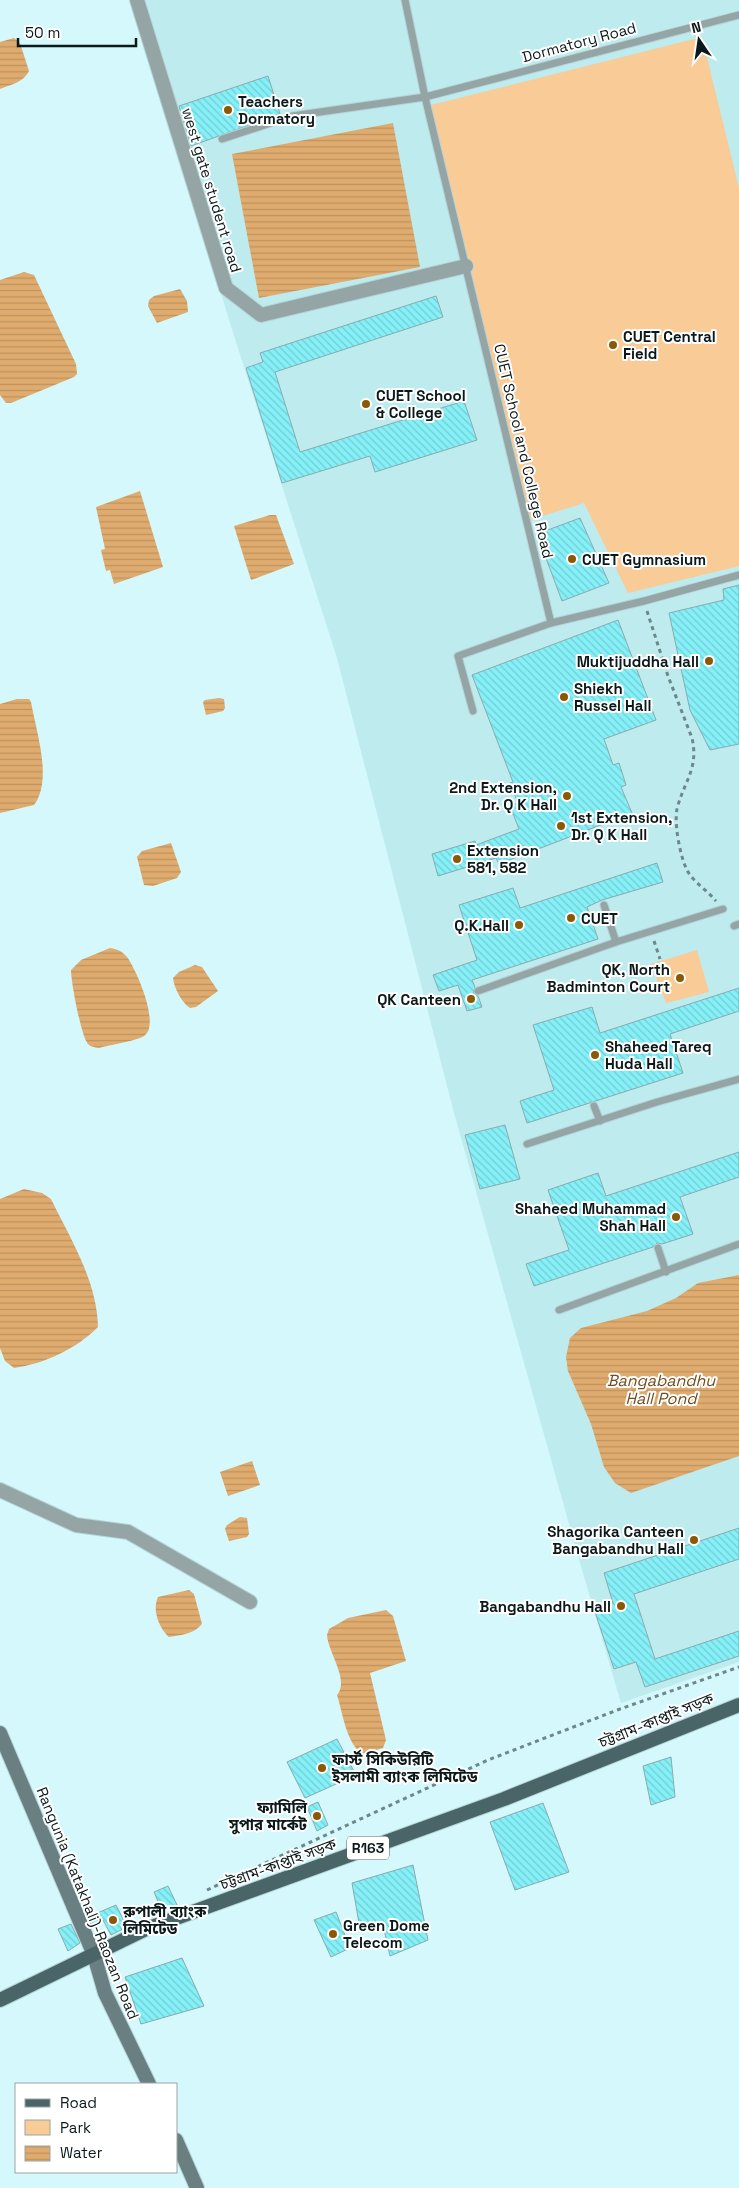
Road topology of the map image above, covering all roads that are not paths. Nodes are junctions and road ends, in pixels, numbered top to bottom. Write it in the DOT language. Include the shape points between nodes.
graph roads {
  1 [pos="137,0"];
  2 [pos="405,0"];
  3 [pos="739,15"];
  4 [pos="425,96"];
  5 [pos="222,139"];
  6 [pos="466,266"];
  7 [pos="739,575"];
  8 [pos="551,624"];
  9 [pos="473,712"];
  10 [pos="604,905"];
  11 [pos="723,910"];
  12 [pos="616,942"];
  13 [pos="478,992"];
  14 [pos="739,1079"];
  15 [pos="594,1106"];
  16 [pos="600,1122"];
  17 [pos="527,1144"];
  18 [pos="739,1244"];
  19 [pos="658,1248"];
  20 [pos="666,1272"];
  21 [pos="559,1310"];
  22 [pos="0,1490"];
  23 [pos="250,1602"];
  24 [pos="739,1705"];
  25 [pos="0,1733"];
  26 [pos="94,1955"];
  27 [pos="0,2000"];
  28 [pos="149,2083"];
  29 [pos="178,2145"];
  30 [pos="197,2188"];
  1 -- 6 [label="street, west gate student road" via="226,288 261,315"];
  2 -- 4 [label="lane"];
  3 -- 4 [label="lane, Dormatory Road"];
  4 -- 5 [label="lane, Dormatory Road" via="292,116"];
  4 -- 6 [label="lane, CUET School and College Road"];
  6 -- 8 [label="lane, CUET School and College Road"];
  7 -- 8 [label="lane"];
  8 -- 9 [label="lane" via="458,656"];
  10 -- 12 [label="lane"];
  11 -- 12 [label="lane"];
  12 -- 13 [label="lane"];
  14 -- 16 [label="lane"];
  15 -- 16 [label="lane"];
  16 -- 17 [label="lane"];
  18 -- 20 [label="lane"];
  19 -- 20 [label="lane"];
  20 -- 21 [label="lane"];
  22 -- 23 [label="street" via="76,1525 128,1532"];
  24 -- 26 [label="main road, চট্টগ্রাম-কাপ্তাই সড়ক / R163" via="504,1799 146,1929"];
  25 -- 26 [label="main road, Rangunia (Katakhali)-Raozan Road"];
  26 -- 27 [label="main road, চট্টগ্রাম-কাপ্তাই সড়ক / R163"];
  26 -- 28 [label="main road, Rangunia (Katakhali)-Raozan Road" via="105,1992"];
  29 -- 30 [label="main road"];
}
